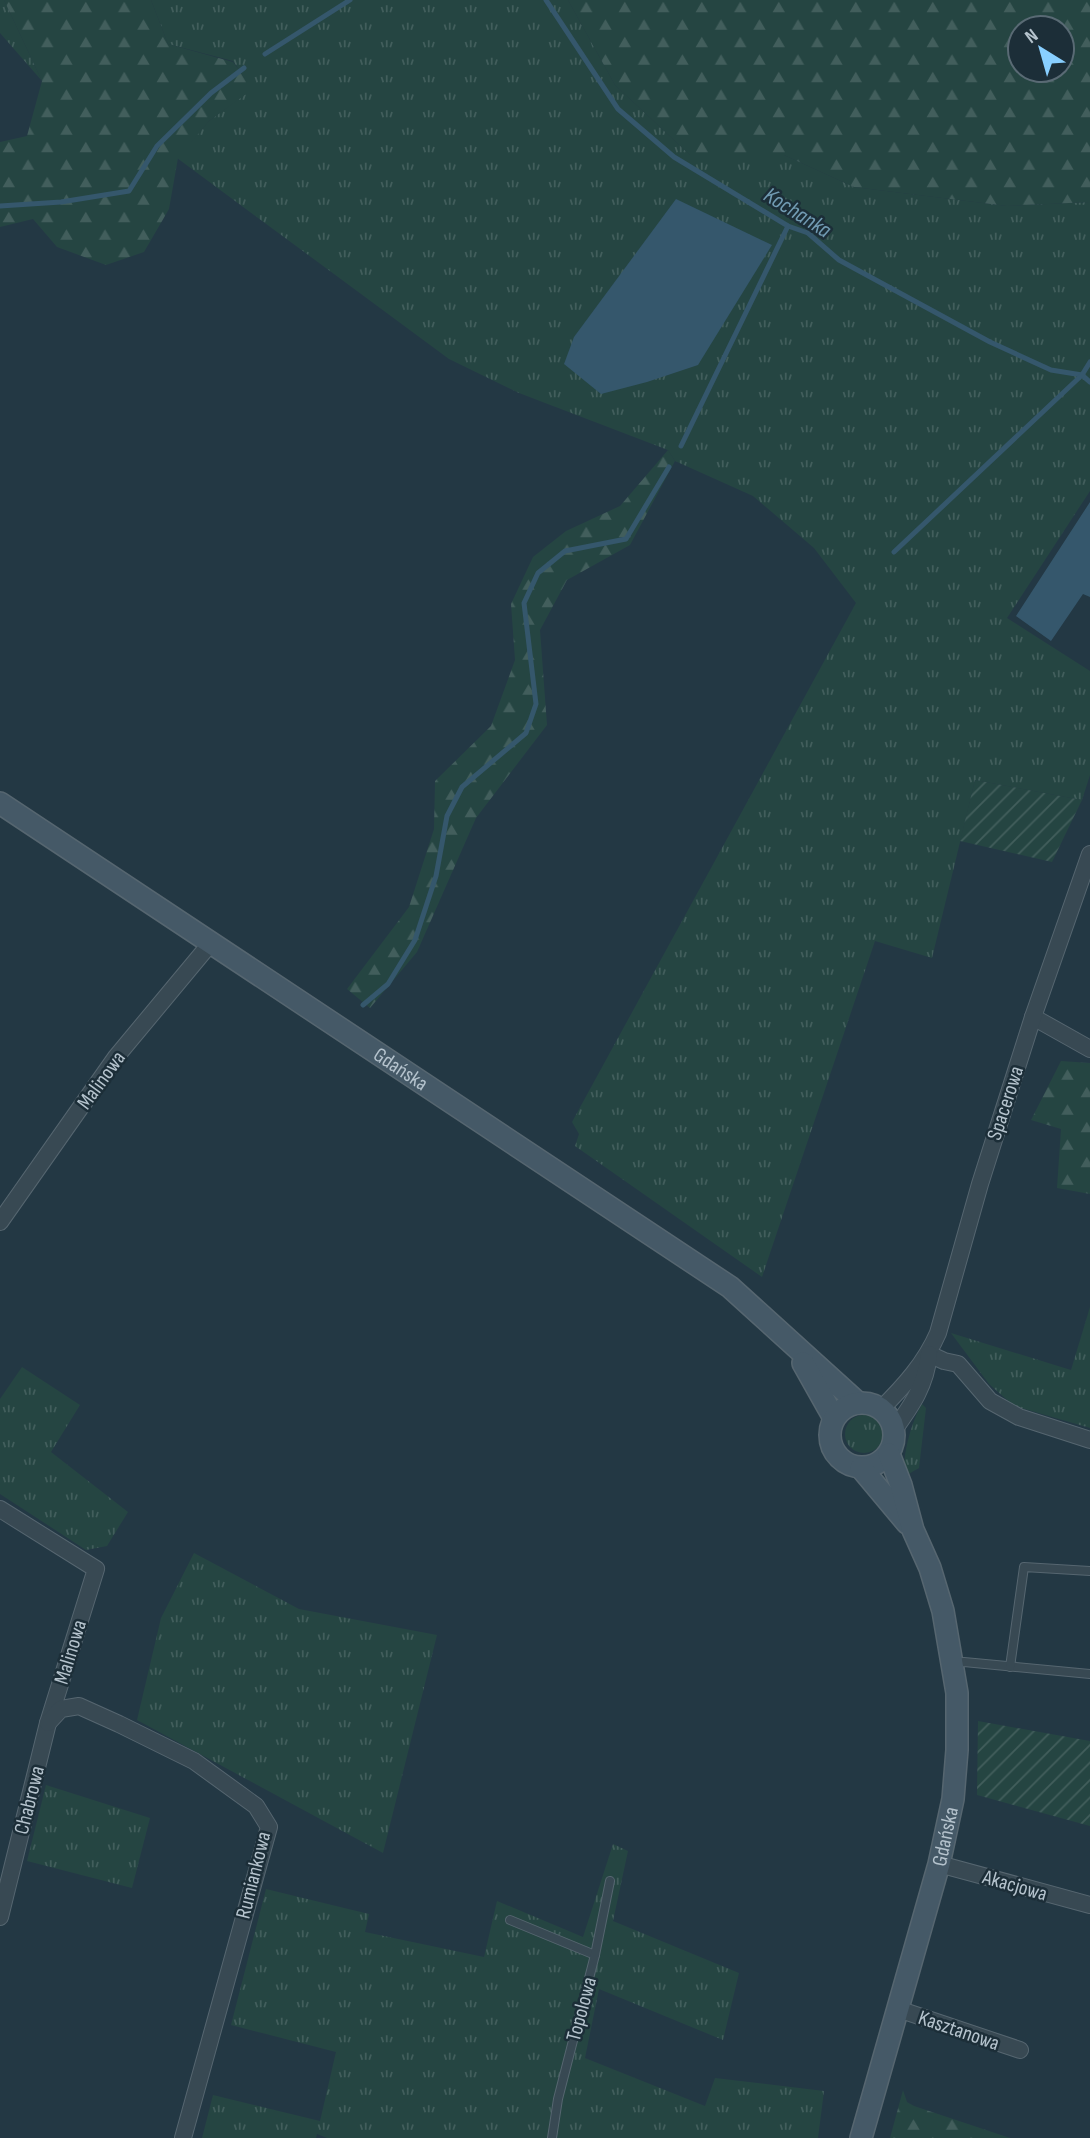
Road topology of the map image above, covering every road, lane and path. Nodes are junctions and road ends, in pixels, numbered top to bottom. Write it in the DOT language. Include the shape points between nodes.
graph roads {
  1 [pos="0,803"];
  2 [pos="1090,854"];
  3 [pos="210,944"];
  4 [pos="1033,1017"];
  5 [pos="1090,1049"];
  6 [pos="0,1222"];
  7 [pos="793,1346"];
  8 [pos="929,1354"];
  9 [pos="858,1403"];
  10 [pos="881,1409"];
  11 [pos="835,1418"];
  12 [pos="894,1430"];
  13 [pos="1090,1440"];
  14 [pos="889,1454"];
  15 [pos="860,1468"];
  16 [pos="0,1509"];
  17 [pos="913,1530"];
  18 [pos="1090,1571"];
  19 [pos="954,1663"];
  20 [pos="1010,1667"];
  21 [pos="1090,1674"];
  22 [pos="48,1723"];
  23 [pos="939,1864"];
  24 [pos="610,1881"];
  25 [pos="1090,1905"];
  26 [pos="0,1917"];
  27 [pos="510,1920"];
  28 [pos="595,1955"];
  29 [pos="898,2009"];
  30 [pos="1020,2050"];
  31 [pos="183,2138"];
  32 [pos="552,2138"];
  33 [pos="861,2138"];
  1 -- 3 [label="main road, Gdańska"];
  2 -- 4 [label="street, Spacerowa"];
  3 -- 6 [label="street, Malinowa" via="117,1057"];
  3 -- 7 [label="main road, Gdańska" via="730,1287"];
  4 -- 5 [label="street"];
  4 -- 8 [label="street, Spacerowa"];
  7 -- 9 [label="main road, Gdańska"];
  7 -- 11 [label="main road, Gdańska"];
  8 -- 10 [label="street, Spacerowa"];
  8 -- 12 [label="street, Spacerowa" via="918,1394"];
  8 -- 13 [label="street" via="958,1364 990,1401 1019,1417"];
  9 -- 10 [label="main road"];
  9 -- 11 [label="main road"];
  10 -- 12 [label="main road"];
  11 -- 15 [label="main road" via="831,1444 837,1456"];
  12 -- 14 [label="main road"];
  14 -- 15 [label="main road" via="876,1465"];
  14 -- 17 [label="main road, Gdańska"];
  15 -- 17 [label="main road, Gdańska"];
  16 -- 22 [label="street, Malinowa" via="96,1569"];
  17 -- 19 [label="main road, Gdańska" via="937,1589"];
  18 -- 20 [label="lane" via="1024,1567"];
  19 -- 20 [label="lane"];
  19 -- 23 [label="main road, Gdańska" via="956,1776"];
  20 -- 21 [label="lane"];
  22 -- 26 [label="street, Chabrowa"];
  22 -- 31 [label="street, Rumiankowa" via="61,1709 79,1706 119,1724 205,1768 256,1806 269,1827"];
  23 -- 25 [label="street, Akacjowa"];
  23 -- 29 [label="main road, Gdańska"];
  24 -- 28 [label="lane, Topolowa"];
  27 -- 28 [label="lane"];
  28 -- 32 [label="lane, Topolowa"];
  29 -- 30 [label="street, Kasztanowa"];
  29 -- 33 [label="main road, Gdańska"];
}
